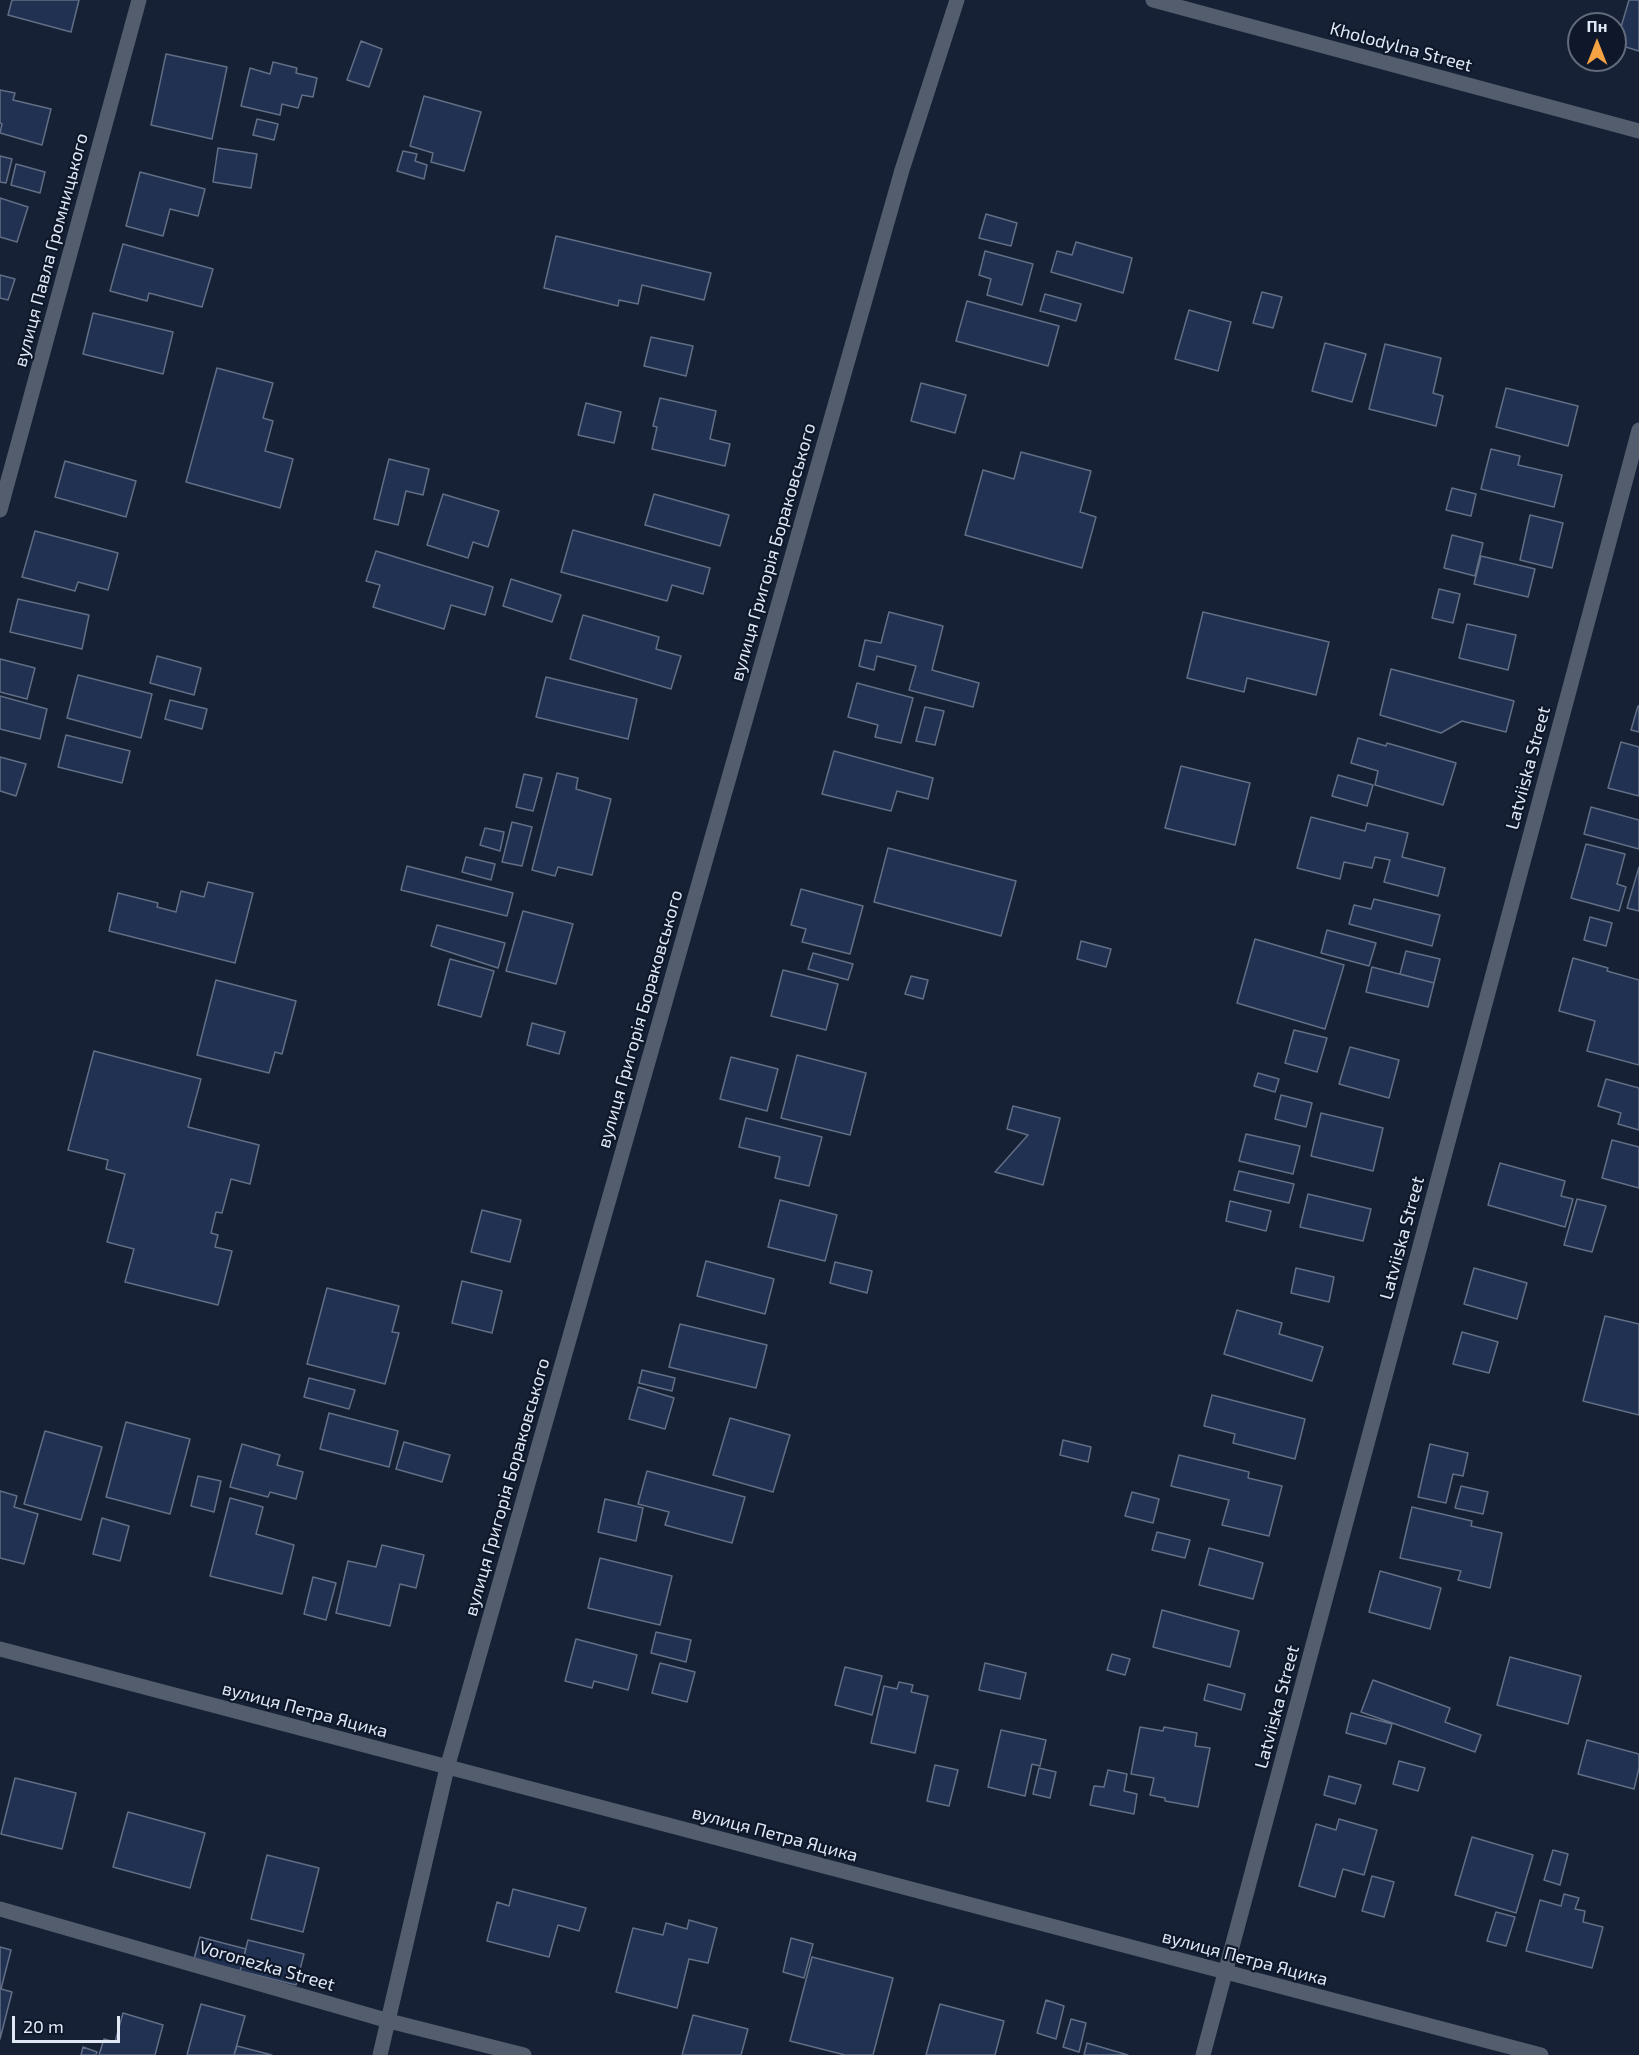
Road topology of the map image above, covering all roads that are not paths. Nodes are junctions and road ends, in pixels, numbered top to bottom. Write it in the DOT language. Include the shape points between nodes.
graph roads {
  1 [pos="139,0"];
  2 [pos="957,0"];
  3 [pos="1153,0"];
  4 [pos="1639,131"];
  5 [pos="1639,430"];
  6 [pos="0,510"];
  7 [pos="0,1649"];
  8 [pos="447,1768"];
  9 [pos="0,1909"];
  10 [pos="1226,1973"];
  11 [pos="389,2021"];
  12 [pos="380,2055"];
  13 [pos="524,2055"];
  14 [pos="1203,2055"];
  15 [pos="1541,2055"];
  1 -- 6 [label="street, вулиця Павла Громницького"];
  2 -- 8 [label="street, вулиця Григорія Бораковського" via="902,170"];
  3 -- 4 [label="street, Kholodylna Street"];
  5 -- 10 [label="street, Latviiska Street"];
  7 -- 8 [label="street, вулиця Петра Яцика"];
  8 -- 10 [label="street, вулиця Петра Яцика"];
  8 -- 11 [label="street, вулиця Григорія Бораковського"];
  9 -- 11 [label="street, Voronezka Street"];
  10 -- 14 [label="street, Latviiska Street"];
  10 -- 15 [label="street, вулиця Петра Яцика"];
  11 -- 12 [label="street, вулиця Григорія Бораковського"];
  11 -- 13 [label="street, Voronezka Street"];
}
